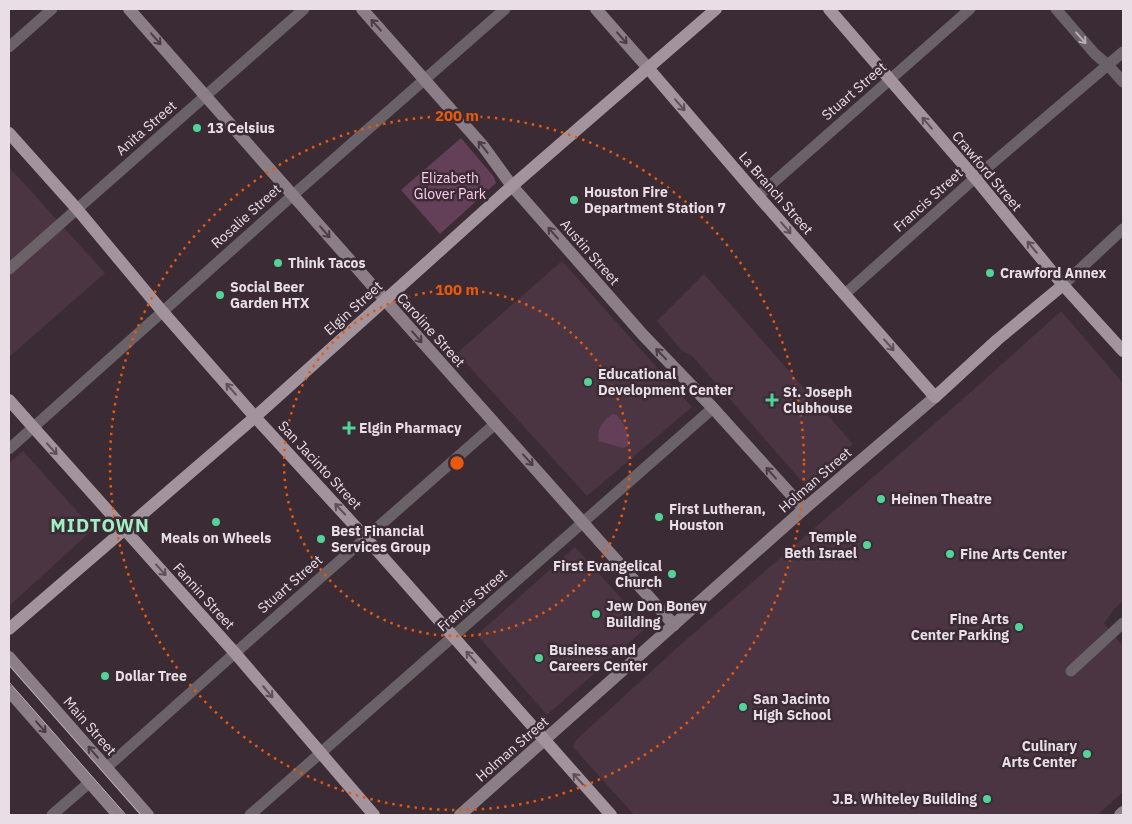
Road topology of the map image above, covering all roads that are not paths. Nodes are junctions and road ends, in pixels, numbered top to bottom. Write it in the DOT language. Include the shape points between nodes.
graph roads {
  1 [pos="52,9"];
  2 [pos="128,9"];
  3 [pos="304,9"];
  4 [pos="362,9"];
  5 [pos="505,9"];
  6 [pos="596,9"];
  7 [pos="716,9"];
  8 [pos="829,9"];
  9 [pos="970,9"];
  10 [pos="1056,9"];
  11 [pos="9,47"];
  12 [pos="1123,52"];
  13 [pos="1108,65"];
  14 [pos="648,68"];
  15 [pos="889,79"];
  16 [pos="425,80"];
  17 [pos="1123,82"];
  18 [pos="206,96"];
  19 [pos="9,133"];
  20 [pos="975,178"];
  21 [pos="512,186"];
  22 [pos="293,195"];
  23 [pos="758,196"];
  24 [pos="77,209"];
  25 [pos="1123,229"];
  26 [pos="9,269"];
  27 [pos="1063,285"];
  28 [pos="845,294"];
  29 [pos="385,300"];
  30 [pos="162,311"];
  31 [pos="1123,351"];
  32 [pos="935,397"];
  33 [pos="9,400"];
  34 [pos="713,408"];
  35 [pos="255,416"];
  36 [pos="495,424"];
  37 [pos="33,428"];
  38 [pos="9,449"];
  39 [pos="804,509"];
  40 [pos="583,522"];
  41 [pos="124,529"];
  42 [pos="366,538"];
  43 [pos="1123,623"];
  44 [pos="674,625"];
  45 [pos="9,629"];
  46 [pos="453,637"];
  47 [pos="235,652"];
  48 [pos="9,657"];
  49 [pos="1071,672"];
  50 [pos="9,691"];
  51 [pos="544,741"];
  52 [pos="320,753"];
  53 [pos="106,768"];
  54 [pos="90,782"];
  55 [pos="1123,812"];
  56 [pos="52,815"];
  57 [pos="118,815"];
  58 [pos="148,815"];
  59 [pos="250,815"];
  60 [pos="374,815"];
  61 [pos="460,815"];
  62 [pos="611,815"];
  63 [pos="1120,815"];
  1 -- 11 [label="street"];
  2 -- 18 [label="street, Caroline Street, one-way"];
  3 -- 18 [label="street, Anita Street"];
  16 -- 4 [label="street, Austin Street, one-way"];
  5 -- 16 [label="street, Rosalie Street"];
  6 -- 14 [label="street, La Branch Street, one-way"];
  7 -- 14 [label="main road, Elgin Street"];
  8 -- 15 [label="main road, Crawford Street"];
  9 -- 15 [label="street, Stuart Street"];
  10 -- 13 [label="street, one-way"];
  12 -- 13 [label="street, Francis Street"];
  13 -- 17 [label="street"];
  13 -- 20 [label="street, Francis Street"];
  14 -- 21 [label="main road, Elgin Street"];
  14 -- 23 [label="main road, La Branch Street, one-way"];
  20 -- 15 [label="main road, Crawford Street, one-way"];
  15 -- 23 [label="street, Stuart Street"];
  21 -- 16 [label="street, Austin Street, one-way" via="483,146"];
  16 -- 22 [label="street, Rosalie Street"];
  18 -- 22 [label="street, Caroline Street"];
  18 -- 24 [label="street, Anita Street"];
  19 -- 24 [label="main road, San Jacinto Street"];
  27 -- 20 [label="main road, Crawford Street, one-way"];
  20 -- 28 [label="street, Francis Street"];
  21 -- 29 [label="main road, Elgin Street"];
  34 -- 21 [label="street, Austin Street, one-way" via="643,335"];
  22 -- 29 [label="street, Caroline Street, one-way"];
  22 -- 30 [label="street, Rosalie Street"];
  23 -- 28 [label="main road, La Branch Street, one-way"];
  24 -- 26 [label="street, Anita Street"];
  24 -- 30 [label="main road, San Jacinto Street"];
  25 -- 27 [label="street, Holman Street"];
  27 -- 31 [label="main road, Crawford Street"];
  27 -- 32 [label="main road, Holman Street"];
  28 -- 32 [label="main road, La Branch Street, one-way"];
  29 -- 35 [label="main road, Elgin Street"];
  29 -- 36 [label="street, Caroline Street, one-way"];
  35 -- 30 [label="main road, San Jacinto Street, one-way"];
  30 -- 37 [label="street, Rosalie Street"];
  32 -- 39 [label="street, Holman Street"];
  33 -- 37 [label="main road, Fannin Street"];
  39 -- 34 [label="street, Austin Street, one-way"];
  34 -- 40 [label="street, Francis Street"];
  35 -- 41 [label="main road, Elgin Street"];
  42 -- 35 [label="main road, San Jacinto Street, one-way"];
  36 -- 40 [label="street, Caroline Street, one-way"];
  36 -- 42 [label="street, Stuart Street"];
  37 -- 38 [label="street, Rosalie Street"];
  37 -- 41 [label="main road, Fannin Street, one-way"];
  39 -- 44 [label="street, Holman Street"];
  40 -- 44 [label="street, Caroline Street"];
  40 -- 46 [label="street, Francis Street"];
  41 -- 45 [label="main road, Elgin Street"];
  41 -- 47 [label="main road, Fannin Street, one-way"];
  42 -- 46 [label="main road, San Jacinto Street"];
  42 -- 47 [label="street, Stuart Street"];
  43 -- 49 [label="street"];
  44 -- 51 [label="street, Holman Street"];
  51 -- 46 [label="main road, San Jacinto Street, one-way"];
  46 -- 52 [label="street, Francis Street"];
  47 -- 52 [label="main road, Fannin Street, one-way"];
  47 -- 53 [label="street, Stuart Street"];
  53 -- 48 [label="street, Main Street, one-way"];
  50 -- 54 [label="street, one-way"];
  51 -- 61 [label="street, Holman Street"];
  62 -- 51 [label="main road, San Jacinto Street, one-way"];
  52 -- 59 [label="street, Francis Street"];
  52 -- 60 [label="main road, Fannin Street"];
  53 -- 58 [label="street, Main Street"];
  54 -- 56 [label="street"];
  54 -- 57 [label="street"];
  55 -- 63 [label="street"];
}
